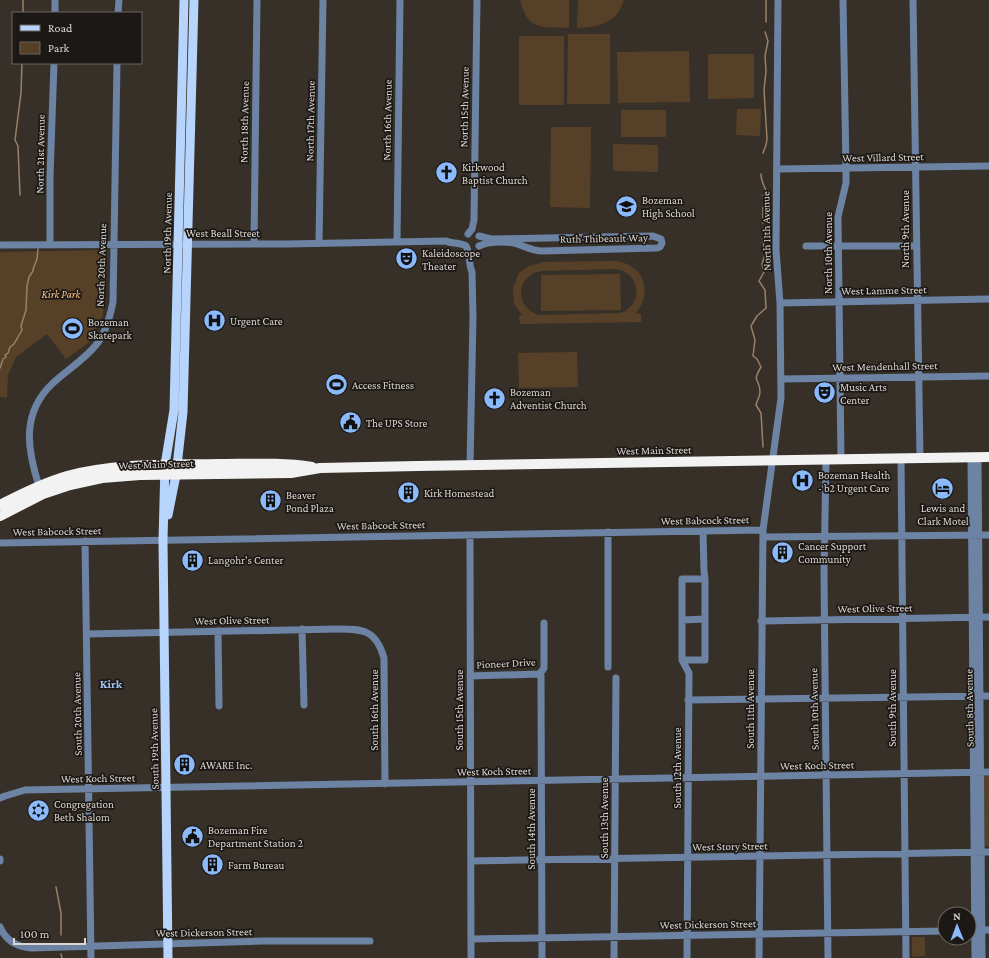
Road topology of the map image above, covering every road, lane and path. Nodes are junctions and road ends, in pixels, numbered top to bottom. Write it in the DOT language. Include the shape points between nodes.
graph roads {
  1 [pos="55,0"];
  2 [pos="119,0"];
  3 [pos="184,0"];
  4 [pos="194,0"];
  5 [pos="257,0"];
  6 [pos="323,0"];
  7 [pos="400,0"];
  8 [pos="477,0"];
  9 [pos="778,0"];
  10 [pos="843,0"];
  11 [pos="913,0"];
  12 [pos="54,12"];
  13 [pos="118,12"];
  14 [pos="54,64"];
  15 [pos="117,64"];
  16 [pos="989,166"];
  17 [pos="916,167"];
  18 [pos="846,168"];
  19 [pos="777,169"];
  20 [pos="474,215"];
  21 [pos="467,235"];
  22 [pos="479,235"];
  23 [pos="446,240"];
  24 [pos="397,241"];
  25 [pos="319,242"];
  26 [pos="183,244"];
  27 [pos="254,244"];
  28 [pos="0,245"];
  29 [pos="50,245"];
  30 [pos="114,245"];
  31 [pos="466,246"];
  32 [pos="806,246"];
  33 [pos="838,246"];
  34 [pos="916,246"];
  35 [pos="478,247"];
  36 [pos="472,272"];
  37 [pos="989,299"];
  38 [pos="918,300"];
  39 [pos="839,302"];
  40 [pos="780,303"];
  41 [pos="989,376"];
  42 [pos="918,377"];
  43 [pos="840,378"];
  44 [pos="781,379"];
  45 [pos="974,457"];
  46 [pos="989,457"];
  47 [pos="901,458"];
  48 [pos="920,458"];
  49 [pos="841,459"];
  50 [pos="772,460"];
  51 [pos="826,460"];
  52 [pos="470,465"];
  53 [pos="165,470"];
  54 [pos="176,470"];
  55 [pos="40,486"];
  56 [pos="0,505"];
  57 [pos="0,516"];
  58 [pos="703,531"];
  59 [pos="608,532"];
  60 [pos="763,534"];
  61 [pos="470,535"];
  62 [pos="971,535"];
  63 [pos="979,535"];
  64 [pos="989,535"];
  65 [pos="902,536"];
  66 [pos="825,537"];
  67 [pos="163,540"];
  68 [pos="85,541"];
  69 [pos="0,543"];
  70 [pos="705,579"];
  71 [pos="975,617"];
  72 [pos="989,617"];
  73 [pos="902,618"];
  74 [pos="705,619"];
  75 [pos="682,620"];
  76 [pos="824,620"];
  77 [pos="761,621"];
  78 [pos="544,623"];
  79 [pos="302,629"];
  80 [pos="218,631"];
  81 [pos="165,632"];
  82 [pos="87,634"];
  83 [pos="375,638"];
  84 [pos="682,660"];
  85 [pos="608,668"];
  86 [pos="470,676"];
  87 [pos="541,676"];
  88 [pos="616,678"];
  89 [pos="976,696"];
  90 [pos="989,696"];
  91 [pos="903,697"];
  92 [pos="825,698"];
  93 [pos="761,699"];
  94 [pos="688,700"];
  95 [pos="304,705"];
  96 [pos="219,706"];
  97 [pos="977,772"];
  98 [pos="989,772"];
  99 [pos="903,774"];
  100 [pos="826,776"];
  101 [pos="761,777"];
  102 [pos="688,778"];
  103 [pos="615,780"];
  104 [pos="542,781"];
  105 [pos="470,783"];
  106 [pos="385,784"];
  107 [pos="167,788"];
  108 [pos="89,789"];
  109 [pos="0,798"];
  110 [pos="989,852"];
  111 [pos="977,853"];
  112 [pos="904,854"];
  113 [pos="826,855"];
  114 [pos="761,856"];
  115 [pos="687,858"];
  116 [pos="614,859"];
  117 [pos="541,860"];
  118 [pos="471,862"];
  119 [pos="0,927"];
  120 [pos="979,930"];
  121 [pos="905,931"];
  122 [pos="937,931"];
  123 [pos="828,933"];
  124 [pos="760,934"];
  125 [pos="687,935"];
  126 [pos="614,937"];
  127 [pos="541,938"];
  128 [pos="471,939"];
  129 [pos="370,941"];
  130 [pos="168,943"];
  131 [pos="90,947"];
  132 [pos="91,958"];
  133 [pos="168,958"];
  134 [pos="471,958"];
  135 [pos="542,958"];
  136 [pos="614,958"];
  137 [pos="687,958"];
  138 [pos="759,958"];
  139 [pos="828,958"];
  140 [pos="906,958"];
  141 [pos="975,958"];
  142 [pos="982,958"];
  1 -- 12 [label="street"];
  2 -- 13 [label="street"];
  3 -- 26 [label="main road, North 19th Avenue"];
  4 -- 26 [label="main road, North 19th Avenue"];
  5 -- 27 [label="street, North 18th Avenue"];
  6 -- 25 [label="street, North 17th Avenue"];
  7 -- 24 [label="street, North 16th Avenue"];
  8 -- 20 [label="street, North 15th Avenue"];
  9 -- 19 [label="street, North 11th Avenue"];
  10 -- 18 [label="street, North 10th Avenue"];
  11 -- 17 [label="street, North 9th Avenue"];
  14 -- 29 [label="street, North 21st Avenue"];
  15 -- 30 [label="street, North 20th Avenue"];
  16 -- 17 [label="street, West Villard Street"];
  17 -- 18 [label="street, West Villard Street"];
  17 -- 34 [label="street, North 9th Avenue"];
  18 -- 19 [label="street, West Villard Street"];
  18 -- 33 [label="street, North 10th Avenue" via="846,183 839,210"];
  19 -- 40 [label="street, North 11th Avenue" via="776,250"];
  20 -- 21 [label="street, North 15th Avenue" via="472,229"];
  20 -- 22 [label="street, North 15th Avenue"];
  21 -- 22 [label="street" via="473,232"];
  21 -- 23 [label="street, West Beall Street"];
  21 -- 31 [label="street" via="464,241"];
  22 -- 35 [label="street" via="481,241"];
  22 -- 35 [label="street, Ruth Thibeault Way" via="492,239 653,236 661,239 662,243 657,248 542,251 506,243 488,243"];
  23 -- 24 [label="street, West Beall Street"];
  23 -- 31 [label="street, West Beall Street"];
  24 -- 25 [label="street, West Beall Street"];
  25 -- 27 [label="street, West Beall Street"];
  26 -- 27 [label="street, West Beall Street"];
  26 -- 30 [label="street, West Beall Street"];
  26 -- 53 [label="main road, North 19th Avenue" via="174,410"];
  26 -- 54 [label="main road, North 19th Avenue" via="183,412"];
  28 -- 29 [label="street, West Beall Street"];
  29 -- 30 [label="street, West Beall Street"];
  30 -- 55 [label="street, North 20th Avenue" via="113,302 104,332 84,358 44,393 33,414 29,447"];
  31 -- 35 [label="street" via="471,249"];
  31 -- 36 [label="street"];
  32 -- 33 [label="street"];
  33 -- 34 [label="street"];
  33 -- 39 [label="street, North 10th Avenue"];
  34 -- 38 [label="street, North 9th Avenue"];
  35 -- 36 [label="street"];
  36 -- 52 [label="street"];
  37 -- 38 [label="street, West Lamme Street"];
  38 -- 39 [label="street, West Lamme Street"];
  38 -- 42 [label="street, North 9th Avenue"];
  39 -- 40 [label="street, West Lamme Street"];
  39 -- 43 [label="street, North 10th Avenue"];
  40 -- 44 [label="street, North 11th Avenue"];
  41 -- 42 [label="street, West Mendenhall Street"];
  42 -- 43 [label="street, West Mendenhall Street"];
  42 -- 48 [label="street, North 9th Avenue"];
  43 -- 44 [label="street, West Mendenhall Street"];
  43 -- 49 [label="street, North 10th Avenue"];
  44 -- 50 [label="street, North 11th Avenue" via="780,411"];
  45 -- 46 [label="highway, West Main Street"];
  45 -- 48 [label="highway, West Main Street"];
  45 -- 62 [label="street, South 8th Avenue"];
  45 -- 63 [label="street, South 8th Avenue"];
  47 -- 48 [label="highway, West Main Street"];
  47 -- 49 [label="highway, West Main Street"];
  47 -- 65 [label="street, South 9th Avenue"];
  49 -- 51 [label="highway, West Main Street"];
  50 -- 51 [label="highway, West Main Street"];
  50 -- 52 [label="highway, West Main Street"];
  50 -- 60 [label="street, South 11th Avenue"];
  51 -- 66 [label="street, South 10th Avenue"];
  52 -- 54 [label="highway, West Main Street" via="320,468 290,463"];
  53 -- 54 [label="highway, West Main Street"];
  53 -- 55 [label="highway, West Main Street" via="100,469"];
  53 -- 57 [label="highway, West Main Street" via="70,485 43,494"];
  53 -- 67 [label="main road, South 19th Avenue"];
  54 -- 67 [label="main road, South 19th Avenue"];
  55 -- 56 [label="highway, West Main Street"];
  58 -- 59 [label="street, West Babcock Street"];
  58 -- 60 [label="street, West Babcock Street"];
  58 -- 70 [label="street"];
  59 -- 61 [label="street, West Babcock Street"];
  59 -- 85 [label="street"];
  60 -- 66 [label="street, West Babcock Street"];
  60 -- 77 [label="street, South 11th Avenue"];
  61 -- 67 [label="street, West Babcock Street"];
  61 -- 86 [label="street, South 15th Avenue"];
  62 -- 63 [label="street, West Babcock Street"];
  62 -- 65 [label="street, West Babcock Street"];
  62 -- 71 [label="street, South 8th Avenue"];
  63 -- 64 [label="street, West Babcock Street"];
  63 -- 71 [label="street, South 8th Avenue"];
  65 -- 66 [label="street, West Babcock Street"];
  65 -- 73 [label="street, South 9th Avenue"];
  66 -- 76 [label="street, South 10th Avenue"];
  67 -- 68 [label="street, West Babcock Street"];
  67 -- 81 [label="main road, South 19th Avenue"];
  68 -- 69 [label="street, West Babcock Street"];
  68 -- 82 [label="street, South 20th Avenue"];
  70 -- 74 [label="street"];
  70 -- 75 [label="street, South 12th Avenue" via="682,579"];
  71 -- 72 [label="street, West Olive Street"];
  71 -- 73 [label="street, West Olive Street"];
  71 -- 89 [label="street, South 8th Avenue"];
  73 -- 76 [label="street, West Olive Street"];
  73 -- 91 [label="street, South 9th Avenue"];
  74 -- 75 [label="street"];
  74 -- 84 [label="street" via="705,660"];
  75 -- 84 [label="street, South 12th Avenue"];
  76 -- 77 [label="street, West Olive Street"];
  76 -- 92 [label="street, South 10th Avenue"];
  77 -- 93 [label="street, South 11th Avenue"];
  78 -- 86 [label="street, Pioneer Drive" via="544,668 539,674"];
  79 -- 80 [label="street, West Olive Street"];
  79 -- 83 [label="street, West Olive Street" via="352,629 366,632"];
  79 -- 95 [label="street"];
  80 -- 81 [label="street, West Olive Street"];
  80 -- 96 [label="street"];
  81 -- 82 [label="street, West Olive Street"];
  81 -- 107 [label="main road, South 19th Avenue"];
  82 -- 108 [label="street, South 20th Avenue"];
  83 -- 106 [label="street, South 16th Avenue" via="384,658"];
  84 -- 94 [label="street, South 12th Avenue" via="688,673"];
  86 -- 105 [label="street, South 15th Avenue"];
  87 -- 104 [label="street, South 14th Avenue"];
  88 -- 103 [label="street, South 13th Avenue"];
  89 -- 90 [label="street"];
  89 -- 91 [label="street"];
  89 -- 97 [label="street, South 8th Avenue"];
  91 -- 92 [label="street"];
  91 -- 99 [label="street, South 9th Avenue"];
  92 -- 93 [label="street"];
  92 -- 100 [label="street, South 10th Avenue"];
  93 -- 94 [label="street"];
  93 -- 101 [label="street, South 11th Avenue"];
  94 -- 102 [label="street, South 12th Avenue"];
  97 -- 98 [label="street, West Koch Street"];
  97 -- 99 [label="street, West Koch Street"];
  97 -- 111 [label="street, South 8th Avenue"];
  99 -- 100 [label="street, West Koch Street"];
  99 -- 112 [label="street, South 9th Avenue"];
  100 -- 101 [label="street, West Koch Street"];
  100 -- 113 [label="street, South 10th Avenue"];
  101 -- 102 [label="street, West Koch Street"];
  101 -- 114 [label="street, South 11th Avenue"];
  102 -- 103 [label="street, West Koch Street"];
  102 -- 115 [label="street, South 12th Avenue"];
  103 -- 104 [label="street, West Koch Street"];
  103 -- 116 [label="street, South 13th Avenue"];
  104 -- 105 [label="street, West Koch Street"];
  104 -- 117 [label="street, South 14th Avenue"];
  105 -- 106 [label="street, West Koch Street"];
  105 -- 118 [label="street, South 15th Avenue"];
  106 -- 107 [label="street, West Koch Street"];
  107 -- 108 [label="street, West Koch Street"];
  107 -- 130 [label="main road, South 19th Avenue"];
  108 -- 109 [label="street, West Koch Street" via="25,790"];
  108 -- 131 [label="street, South 20th Avenue"];
  110 -- 111 [label="street, West Story Street"];
  111 -- 112 [label="street, West Story Street"];
  111 -- 120 [label="street, South 8th Avenue"];
  112 -- 113 [label="street, West Story Street"];
  112 -- 121 [label="street, South 9th Avenue"];
  113 -- 114 [label="street, West Story Street"];
  113 -- 123 [label="street, South 10th Avenue"];
  114 -- 115 [label="street, West Story Street"];
  114 -- 124 [label="street, South 11th Avenue"];
  115 -- 116 [label="street, West Story Street"];
  115 -- 125 [label="street, South 12th Avenue"];
  116 -- 117 [label="street, West Story Street"];
  116 -- 126 [label="street, South 13th Avenue"];
  117 -- 118 [label="street, West Story Street"];
  117 -- 127 [label="street, South 14th Avenue"];
  118 -- 128 [label="street, South 15th Avenue"];
  119 -- 131 [label="street, West Dickerson Street" via="3,934 15,944 31,948"];
  120 -- 141 [label="street, South 8th Avenue"];
  120 -- 142 [label="street, South 8th Avenue"];
  121 -- 122 [label="street, West Dickerson Street"];
  121 -- 123 [label="street, West Dickerson Street"];
  121 -- 140 [label="street, South 9th Avenue"];
  123 -- 124 [label="street, West Dickerson Street"];
  123 -- 139 [label="street, South 10th Avenue"];
  124 -- 125 [label="street, West Dickerson Street"];
  124 -- 138 [label="street, South 11th Avenue"];
  125 -- 126 [label="street, West Dickerson Street"];
  125 -- 137 [label="street, South 12th Avenue"];
  126 -- 127 [label="street, West Dickerson Street"];
  126 -- 136 [label="street, South 13th Avenue"];
  127 -- 128 [label="street, West Dickerson Street"];
  127 -- 135 [label="street, South 14th Avenue"];
  128 -- 134 [label="street, South 15th Avenue"];
  129 -- 130 [label="street, West Dickerson Street"];
  130 -- 131 [label="street, West Dickerson Street"];
  130 -- 133 [label="main road, South 19th Avenue"];
  131 -- 132 [label="street, South 20th Avenue"];
}
